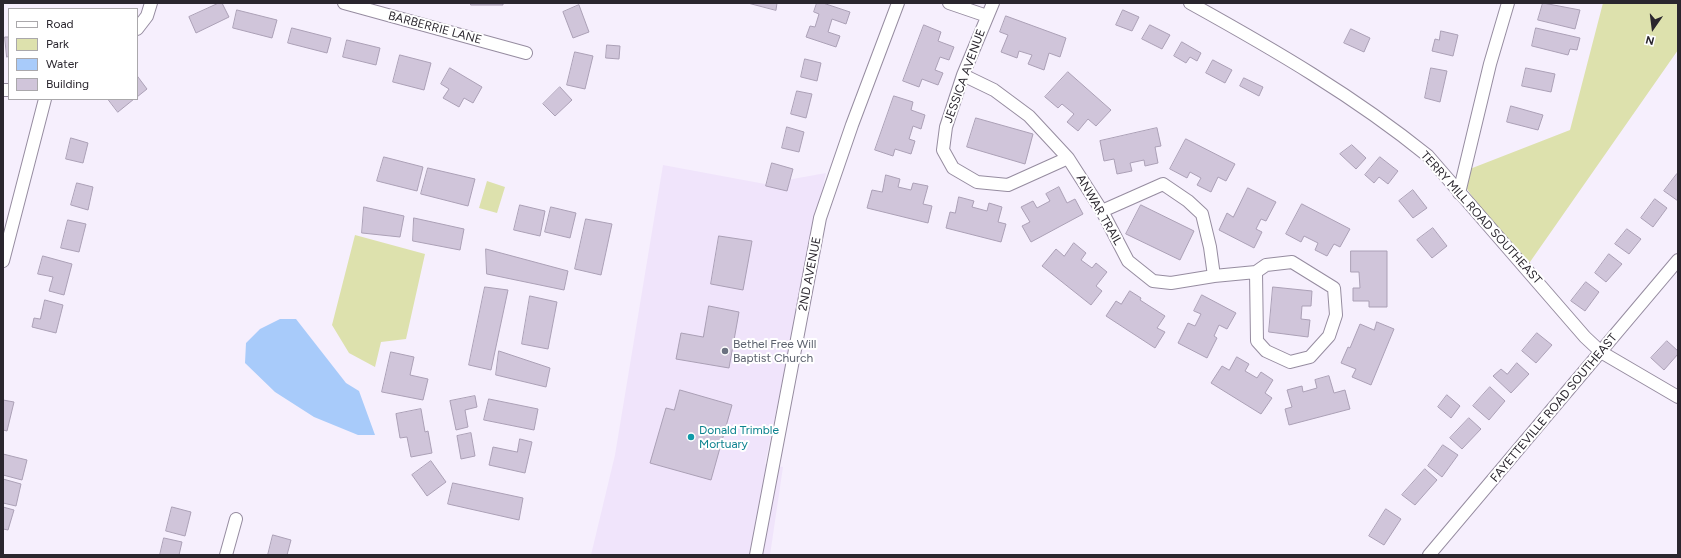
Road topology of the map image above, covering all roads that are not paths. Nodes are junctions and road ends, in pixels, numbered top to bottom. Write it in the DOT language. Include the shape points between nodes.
graph roads {
  1 [pos="151,3"];
  2 [pos="344,3"];
  3 [pos="898,3"];
  4 [pos="949,3"];
  5 [pos="993,3"];
  6 [pos="1190,3"];
  7 [pos="1508,3"];
  8 [pos="988,16"];
  9 [pos="138,28"];
  10 [pos="526,53"];
  11 [pos="963,75"];
  12 [pos="45,100"];
  13 [pos="1068,158"];
  14 [pos="1459,193"];
  15 [pos="1102,211"];
  16 [pos="1678,260"];
  17 [pos="3,261"];
  18 [pos="1256,272"];
  19 [pos="1214,276"];
  20 [pos="1601,352"];
  21 [pos="1678,397"];
  22 [pos="236,519"];
  23 [pos="226,555"];
  24 [pos="756,555"];
  25 [pos="1430,555"];
  1 -- 9 [label="street" via="147,16"];
  2 -- 10 [label="street, BARBERRIE LANE"];
  3 -- 24 [label="street, 2ND AVENUE" via="820,218"];
  4 -- 8 [label="street"];
  5 -- 8 [label="street, JESSICA AVENUE"];
  6 -- 14 [label="street, TERRY MILL ROAD SOUTHEAST" via="1264,44 1352,99 1428,156"];
  7 -- 14 [label="street" via="1490,64"];
  8 -- 11 [label="street, JESSICA AVENUE"];
  11 -- 13 [label="street, ANWAR TRAIL" via="994,90 1029,116"];
  11 -- 13 [label="street, JESSICA AVENUE" via="946,127 943,150 953,168 977,182 1008,185"];
  12 -- 17 [label="street"];
  13 -- 15 [label="street, ANWAR TRAIL"];
  14 -- 20 [label="street, TERRY MILL ROAD SOUTHEAST"];
  15 -- 19 [label="street, ANWAR TRAIL" via="1128,261 1153,281 1171,283"];
  15 -- 19 [label="street" via="1163,184 1202,214"];
  16 -- 20 [label="street, FAYETTEVILLE ROAD SOUTHEAST"];
  18 -- 18 [label="street, ANWAR TRAIL" via="1257,341 1266,351 1290,362 1310,357 1329,336 1336,315 1334,288 1292,262 1266,265"];
  18 -- 19 [label="street, ANWAR TRAIL"];
  20 -- 21 [label="street, TERRY MILL ROAD SOUTHEAST"];
  20 -- 25 [label="street, FAYETTEVILLE ROAD SOUTHEAST"];
  22 -- 23 [label="street"];
}
